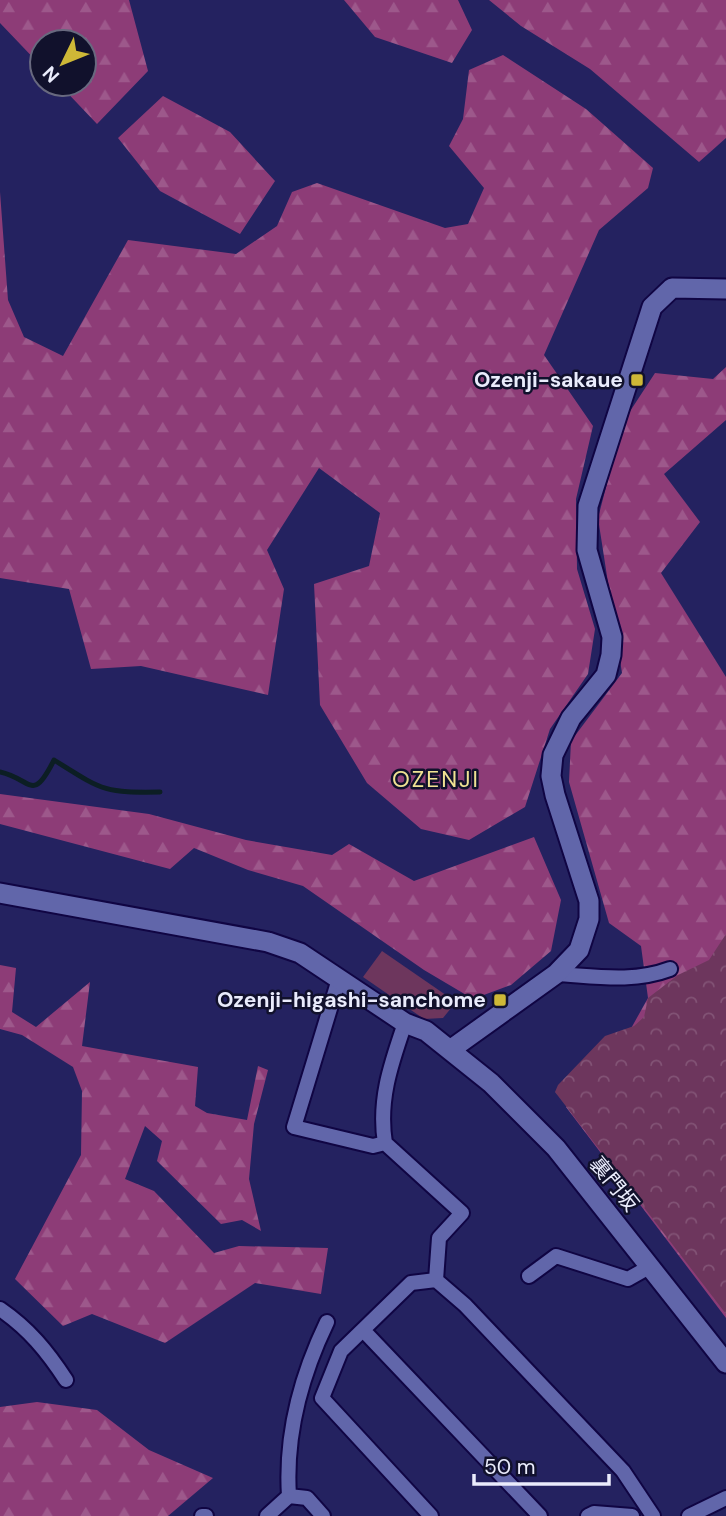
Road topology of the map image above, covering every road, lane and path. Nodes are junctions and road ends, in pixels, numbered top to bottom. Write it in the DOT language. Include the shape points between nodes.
graph roads {
  1 [pos="726,289"];
  2 [pos="0,893"];
  3 [pos="670,969"];
  4 [pos="556,974"];
  5 [pos="339,979"];
  6 [pos="405,1023"];
  7 [pos="450,1050"];
  8 [pos="385,1143"];
  9 [pos="651,1266"];
  10 [pos="529,1276"];
  11 [pos="436,1280"];
  12 [pos="0,1309"];
  13 [pos="327,1322"];
  14 [pos="363,1330"];
  15 [pos="726,1363"];
  16 [pos="66,1380"];
  17 [pos="289,1496"];
  18 [pos="726,1498"];
  19 [pos="267,1516"];
  20 [pos="323,1516"];
  21 [pos="430,1516"];
  22 [pos="540,1516"];
  23 [pos="587,1516"];
  24 [pos="632,1516"];
  25 [pos="653,1516"];
  26 [pos="689,1516"];
  1 -- 4 [label="street" via="672,288 652,307 593,484 587,550 612,637 611,655 606,675 571,718 553,755 555,795 589,901 589,919 579,950"];
  2 -- 5 [label="street, 裏門坂" via="268,942 300,953"];
  3 -- 4 [label="street" via="620,978"];
  4 -- 7 [label="street"];
  5 -- 6 [label="street, 裏門坂"];
  5 -- 8 [label="street" via="294,1127 363,1144"];
  6 -- 7 [label="street, 裏門坂" via="426,1031"];
  6 -- 8 [label="street" via="386,1076 381,1122"];
  7 -- 9 [label="street, 裏門坂" via="523,1112"];
  8 -- 11 [label="street" via="463,1213 439,1238"];
  9 -- 10 [label="street" via="628,1279 556,1256"];
  9 -- 15 [label="street, 裏門坂"];
  11 -- 14 [label="street" via="411,1283"];
  11 -- 25 [label="street" via="623,1471"];
  12 -- 16 [label="street" via="44,1346"];
  13 -- 17 [label="street" via="309,1360 288,1445"];
  14 -- 21 [label="street" via="341,1351 322,1398"];
  14 -- 22 [label="street"];
  17 -- 19 [label="street"];
  17 -- 20 [label="street" via="307,1498"];
  18 -- 26 [label="street"];
  23 -- 24 [label="street"];
}
